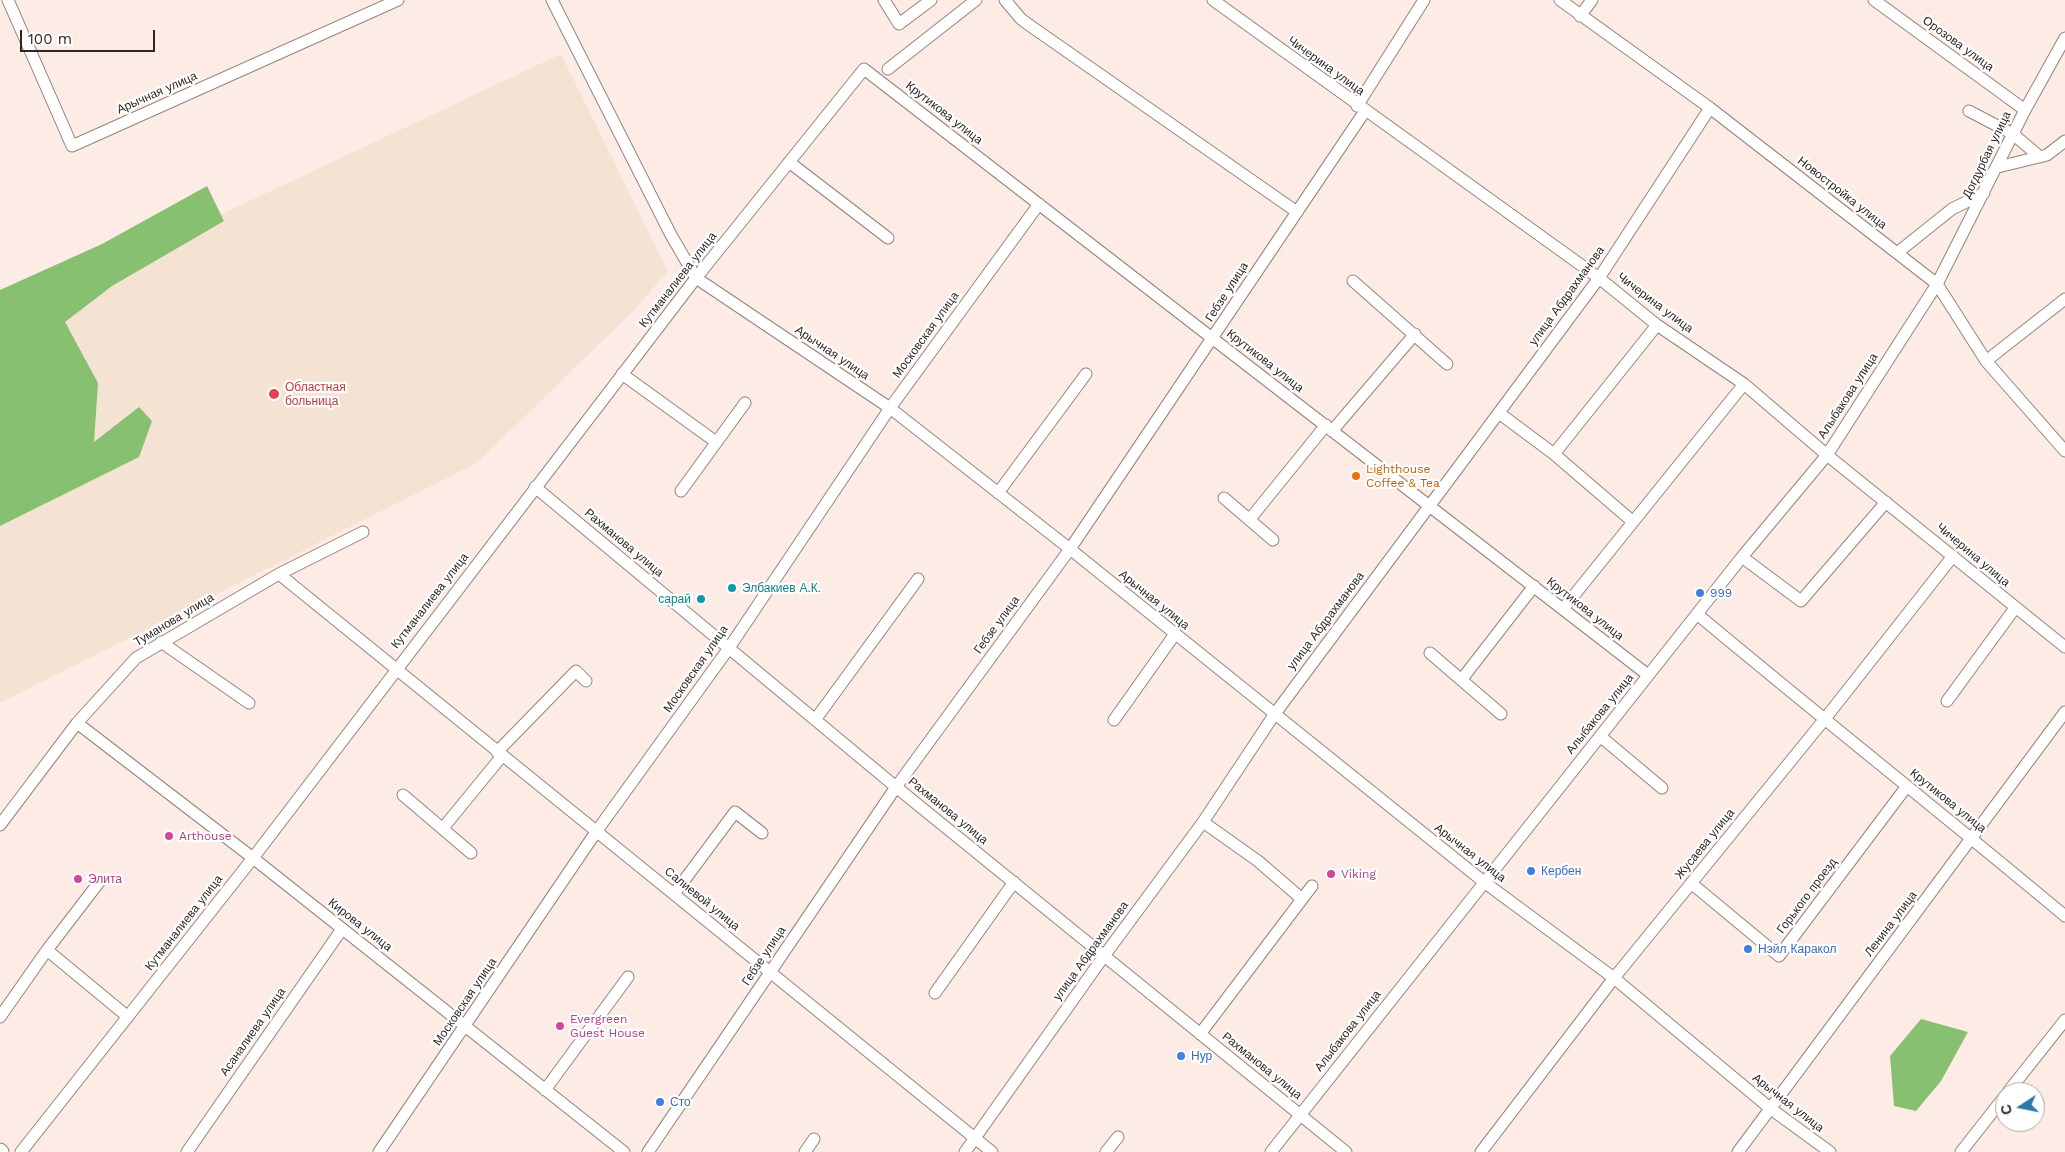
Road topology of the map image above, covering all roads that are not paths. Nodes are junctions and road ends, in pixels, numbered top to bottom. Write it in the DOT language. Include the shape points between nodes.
graph roads {
  1 [pos="8,0"];
  2 [pos="398,0"];
  3 [pos="552,0"];
  4 [pos="884,0"];
  5 [pos="931,0"];
  6 [pos="976,0"];
  7 [pos="1005,0"];
  8 [pos="1213,0"];
  9 [pos="1424,0"];
  10 [pos="1560,0"];
  11 [pos="1592,0"];
  12 [pos="1874,0"];
  13 [pos="1580,16"];
  14 [pos="2065,38"];
  15 [pos="864,69"];
  16 [pos="888,70"];
  17 [pos="1361,108"];
  18 [pos="1710,108"];
  19 [pos="2025,110"];
  20 [pos="1969,111"];
  21 [pos="2013,134"];
  22 [pos="2065,141"];
  23 [pos="2040,157"];
  24 [pos="789,162"];
  25 [pos="1998,167"];
  26 [pos="1984,193"];
  27 [pos="1040,204"];
  28 [pos="1297,212"];
  29 [pos="888,238"];
  30 [pos="1897,253"];
  31 [pos="696,278"];
  32 [pos="1599,278"];
  33 [pos="1353,281"];
  34 [pos="1937,284"];
  35 [pos="2065,299"];
  36 [pos="1657,325"];
  37 [pos="1415,334"];
  38 [pos="1213,338"];
  39 [pos="1986,361"];
  40 [pos="1447,364"];
  41 [pos="622,374"];
  42 [pos="1086,374"];
  43 [pos="1744,384"];
  44 [pos="745,403"];
  45 [pos="890,408"];
  46 [pos="1499,413"];
  47 [pos="1329,428"];
  48 [pos="716,442"];
  49 [pos="2065,451"];
  50 [pos="1554,454"];
  51 [pos="1827,455"];
  52 [pos="535,487"];
  53 [pos="681,491"];
  54 [pos="998,493"];
  55 [pos="1224,498"];
  56 [pos="1886,502"];
  57 [pos="1429,505"];
  58 [pos="1250,519"];
  59 [pos="1632,521"];
  60 [pos="362,532"];
  61 [pos="1274,540"];
  62 [pos="1070,549"];
  63 [pos="1953,556"];
  64 [pos="1742,557"];
  65 [pos="279,574"];
  66 [pos="918,579"];
  67 [pos="1534,586"];
  68 [pos="2015,608"];
  69 [pos="1563,609"];
  70 [pos="1697,614"];
  71 [pos="1175,634"];
  72 [pos="161,642"];
  73 [pos="2065,647"];
  74 [pos="729,648"];
  75 [pos="1430,653"];
  76 [pos="394,670"];
  77 [pos="1648,675"];
  78 [pos="1462,679"];
  79 [pos="586,681"];
  80 [pos="1947,701"];
  81 [pos="249,703"];
  82 [pos="2065,712"];
  83 [pos="1274,714"];
  84 [pos="1501,714"];
  85 [pos="815,720"];
  86 [pos="1114,720"];
  87 [pos="1824,720"];
  88 [pos="77,723"];
  89 [pos="1600,736"];
  90 [pos="499,754"];
  91 [pos="1907,786"];
  92 [pos="896,787"];
  93 [pos="1662,788"];
  94 [pos="403,795"];
  95 [pos="1202,822"];
  96 [pos="0,824"];
  97 [pos="443,828"];
  98 [pos="596,832"];
  99 [pos="762,833"];
  100 [pos="1972,838"];
  101 [pos="470,853"];
  102 [pos="253,858"];
  103 [pos="100,881"];
  104 [pos="1014,882"];
  105 [pos="1484,882"];
  106 [pos="1691,883"];
  107 [pos="1312,886"];
  108 [pos="674,894"];
  109 [pos="1302,899"];
  110 [pos="2065,916"];
  111 [pos="342,929"];
  112 [pos="47,950"];
  113 [pos="1104,956"];
  114 [pos="770,971"];
  115 [pos="628,977"];
  116 [pos="1614,978"];
  117 [pos="935,993"];
  118 [pos="0,1017"];
  119 [pos="128,1017"];
  120 [pos="2065,1020"];
  121 [pos="466,1027"];
  122 [pos="1200,1034"];
  123 [pos="2016,1082"];
  124 [pos="546,1090"];
  125 [pos="1771,1109"];
  126 [pos="1995,1109"];
  127 [pos="1300,1114"];
  128 [pos="1118,1136"];
  129 [pos="814,1139"];
  130 [pos="975,1139"];
  131 [pos="21,1152"];
  132 [pos="187,1152"];
  133 [pos="379,1152"];
  134 [pos="624,1152"];
  135 [pos="648,1152"];
  136 [pos="805,1152"];
  137 [pos="966,1152"];
  138 [pos="992,1152"];
  139 [pos="1106,1152"];
  140 [pos="1271,1152"];
  141 [pos="1346,1152"];
  142 [pos="1481,1152"];
  143 [pos="1738,1152"];
  144 [pos="1830,1152"];
  145 [pos="1962,1152"];
  1 -- 2 [label="street, Арычная улица" via="72,146"];
  3 -- 31 [label="street, Арычная улица"];
  4 -- 5 [label="street" via="899,24"];
  6 -- 16 [label="street"];
  7 -- 28 [label="street" via="1032,27"];
  8 -- 17 [label="street, Чичерина улица"];
  9 -- 17 [label="street, Гебзе улица"];
  10 -- 13 [label="street, Новостройка улица"];
  11 -- 13 [label="street"];
  12 -- 19 [label="street, Орозова улица"];
  13 -- 18 [label="street, Новостройка улица"];
  14 -- 19 [label="street, Догдурбая улица"];
  15 -- 24 [label="street, Кутманалиева улица"];
  15 -- 27 [label="street, Крутикова улица"];
  17 -- 28 [label="street, Гебзе улица"];
  17 -- 32 [label="street, Чичерина улица"];
  18 -- 30 [label="street, Новостройка улица"];
  18 -- 32 [label="street, улица Абдрахманова"];
  19 -- 21 [label="street, Догдурбая улица"];
  20 -- 21 [label="street"];
  21 -- 23 [label="street"];
  21 -- 25 [label="street, Догдурбая улица"];
  22 -- 23 [label="street"];
  23 -- 25 [label="street"];
  24 -- 29 [label="street"];
  24 -- 31 [label="street, Кутманалиева улица"];
  25 -- 26 [label="street, Догдурбая улица"];
  26 -- 30 [label="street" via="1952,209"];
  26 -- 34 [label="street, Догдурбая улица"];
  27 -- 38 [label="street, Крутикова улица"];
  27 -- 45 [label="street, Московская улица"];
  28 -- 38 [label="street, Гебзе улица"];
  30 -- 34 [label="street, Новостройка улица"];
  31 -- 41 [label="street, Кутманалиева улица"];
  31 -- 45 [label="street, Арычная улица"];
  32 -- 36 [label="street, Чичерина улица"];
  32 -- 46 [label="street, улица Абдрахманова"];
  33 -- 37 [label="street"];
  34 -- 39 [label="street, Новостройка улица"];
  34 -- 51 [label="street, Алыбакова улица"];
  35 -- 39 [label="street"];
  36 -- 43 [label="street, Чичерина улица"];
  36 -- 50 [label="street"];
  37 -- 40 [label="street"];
  37 -- 47 [label="street"];
  38 -- 47 [label="street, Крутикова улица"];
  38 -- 62 [label="street, Гебзе улица"];
  39 -- 49 [label="street, Новостройка улица"];
  41 -- 48 [label="street"];
  41 -- 52 [label="street, Кутманалиева улица"];
  42 -- 54 [label="street"];
  43 -- 51 [label="street, Чичерина улица"];
  43 -- 59 [label="street"];
  44 -- 48 [label="street"];
  45 -- 54 [label="street, Арычная улица"];
  45 -- 74 [label="street, Московская улица"];
  46 -- 50 [label="street"];
  46 -- 57 [label="street, улица Абдрахманова"];
  47 -- 57 [label="street, Крутикова улица"];
  47 -- 58 [label="street"];
  48 -- 53 [label="street"];
  50 -- 59 [label="street"];
  51 -- 56 [label="street, Чичерина улица"];
  51 -- 64 [label="street, Алыбакова улица"];
  52 -- 74 [label="street, Рахманова улица"];
  52 -- 76 [label="street, Кутманалиева улица"];
  54 -- 62 [label="street, Арычная улица"];
  55 -- 58 [label="street"];
  56 -- 63 [label="street, Чичерина улица"];
  56 -- 64 [label="street" via="1801,601"];
  57 -- 67 [label="street, Крутикова улица"];
  57 -- 83 [label="street, улица Абдрахманова"];
  58 -- 61 [label="street"];
  59 -- 69 [label="street"];
  60 -- 65 [label="street, Туманова улица"];
  62 -- 71 [label="street, Арычная улица"];
  62 -- 92 [label="street, Гебзе улица"];
  63 -- 68 [label="street, Чичерина улица"];
  63 -- 87 [label="street, Жусаева улица"];
  64 -- 70 [label="street, Алыбакова улица"];
  65 -- 72 [label="street, Туманова улица"];
  65 -- 76 [label="street, Салиевой улица"];
  66 -- 85 [label="street"];
  67 -- 69 [label="street, Крутикова улица"];
  67 -- 78 [label="street"];
  68 -- 73 [label="street, Чичерина улица"];
  68 -- 80 [label="street"];
  69 -- 77 [label="street, Крутикова улица"];
  70 -- 77 [label="street, Алыбакова улица"];
  70 -- 87 [label="street, Крутикова улица"];
  71 -- 83 [label="street, Арычная улица"];
  71 -- 86 [label="street"];
  72 -- 81 [label="street"];
  72 -- 88 [label="street, Туманова улица" via="136,658"];
  74 -- 85 [label="street, Рахманова улица"];
  74 -- 98 [label="street, Московская улица"];
  75 -- 78 [label="street"];
  76 -- 90 [label="street, Салиевой улица"];
  76 -- 102 [label="street, Кутманалиева улица"];
  77 -- 89 [label="street, Алыбакова улица"];
  78 -- 84 [label="street"];
  79 -- 90 [label="street" via="576,671"];
  82 -- 100 [label="street, Ленина улица"];
  83 -- 95 [label="street, улица Абдрахманова"];
  83 -- 105 [label="street, Арычная улица"];
  85 -- 92 [label="street, Рахманова улица"];
  87 -- 91 [label="street, Крутикова улица"];
  87 -- 106 [label="street, Жусаева улица"];
  88 -- 96 [label="street, Туманова улица"];
  88 -- 102 [label="street, Кирова улица"];
  89 -- 93 [label="street"];
  89 -- 105 [label="street, Алыбакова улица"];
  90 -- 97 [label="street"];
  90 -- 98 [label="street, Салиевой улица"];
  91 -- 100 [label="street, Крутикова улица"];
  91 -- 106 [label="street, Горького проезд" via="1779,956"];
  92 -- 104 [label="street, Рахманова улица"];
  92 -- 114 [label="street, Гебзе улица"];
  94 -- 97 [label="street"];
  95 -- 109 [label="street" via="1258,861"];
  95 -- 113 [label="street, улица Абдрахманова"];
  97 -- 101 [label="street"];
  98 -- 108 [label="street, Салиевой улица"];
  98 -- 121 [label="street, Московская улица"];
  99 -- 108 [label="street" via="735,812"];
  100 -- 110 [label="street, Крутикова улица"];
  100 -- 125 [label="street, Ленина улица"];
  102 -- 111 [label="street, Кирова улица"];
  102 -- 119 [label="street, Кутманалиева улица"];
  103 -- 112 [label="street"];
  104 -- 113 [label="street, Рахманова улица"];
  104 -- 117 [label="street"];
  105 -- 116 [label="street, Арычная улица"];
  105 -- 127 [label="street, Алыбакова улица"];
  106 -- 116 [label="street, Жусаева улица"];
  107 -- 109 [label="street"];
  108 -- 114 [label="street, Салиевой улица"];
  109 -- 122 [label="street"];
  111 -- 121 [label="street, Кирова улица"];
  111 -- 132 [label="street, Асаналиева улица"];
  112 -- 118 [label="street"];
  112 -- 119 [label="street"];
  113 -- 122 [label="street, Рахманова улица"];
  113 -- 130 [label="street, улица Абдрахманова"];
  114 -- 130 [label="street, Салиевой улица"];
  114 -- 135 [label="street, Гебзе улица"];
  115 -- 124 [label="street"];
  116 -- 125 [label="street, Арычная улица"];
  116 -- 142 [label="street, Жусаева улица"];
  119 -- 131 [label="street, Кутманалиева улица"];
  120 -- 123 [label="street"];
  121 -- 124 [label="street, Кирова улица"];
  121 -- 133 [label="street, Московская улица"];
  122 -- 127 [label="street, Рахманова улица"];
  124 -- 134 [label="street, Кирова улица"];
  125 -- 143 [label="street, Ленина улица"];
  125 -- 144 [label="street, Арычная улица"];
  126 -- 145 [label="street"];
  127 -- 140 [label="street, Алыбакова улица"];
  127 -- 141 [label="street, Рахманова улица"];
  128 -- 139 [label="street"];
  129 -- 136 [label="street"];
  130 -- 137 [label="street, улица Абдрахманова"];
  130 -- 138 [label="street, Салиевой улица"];
}
